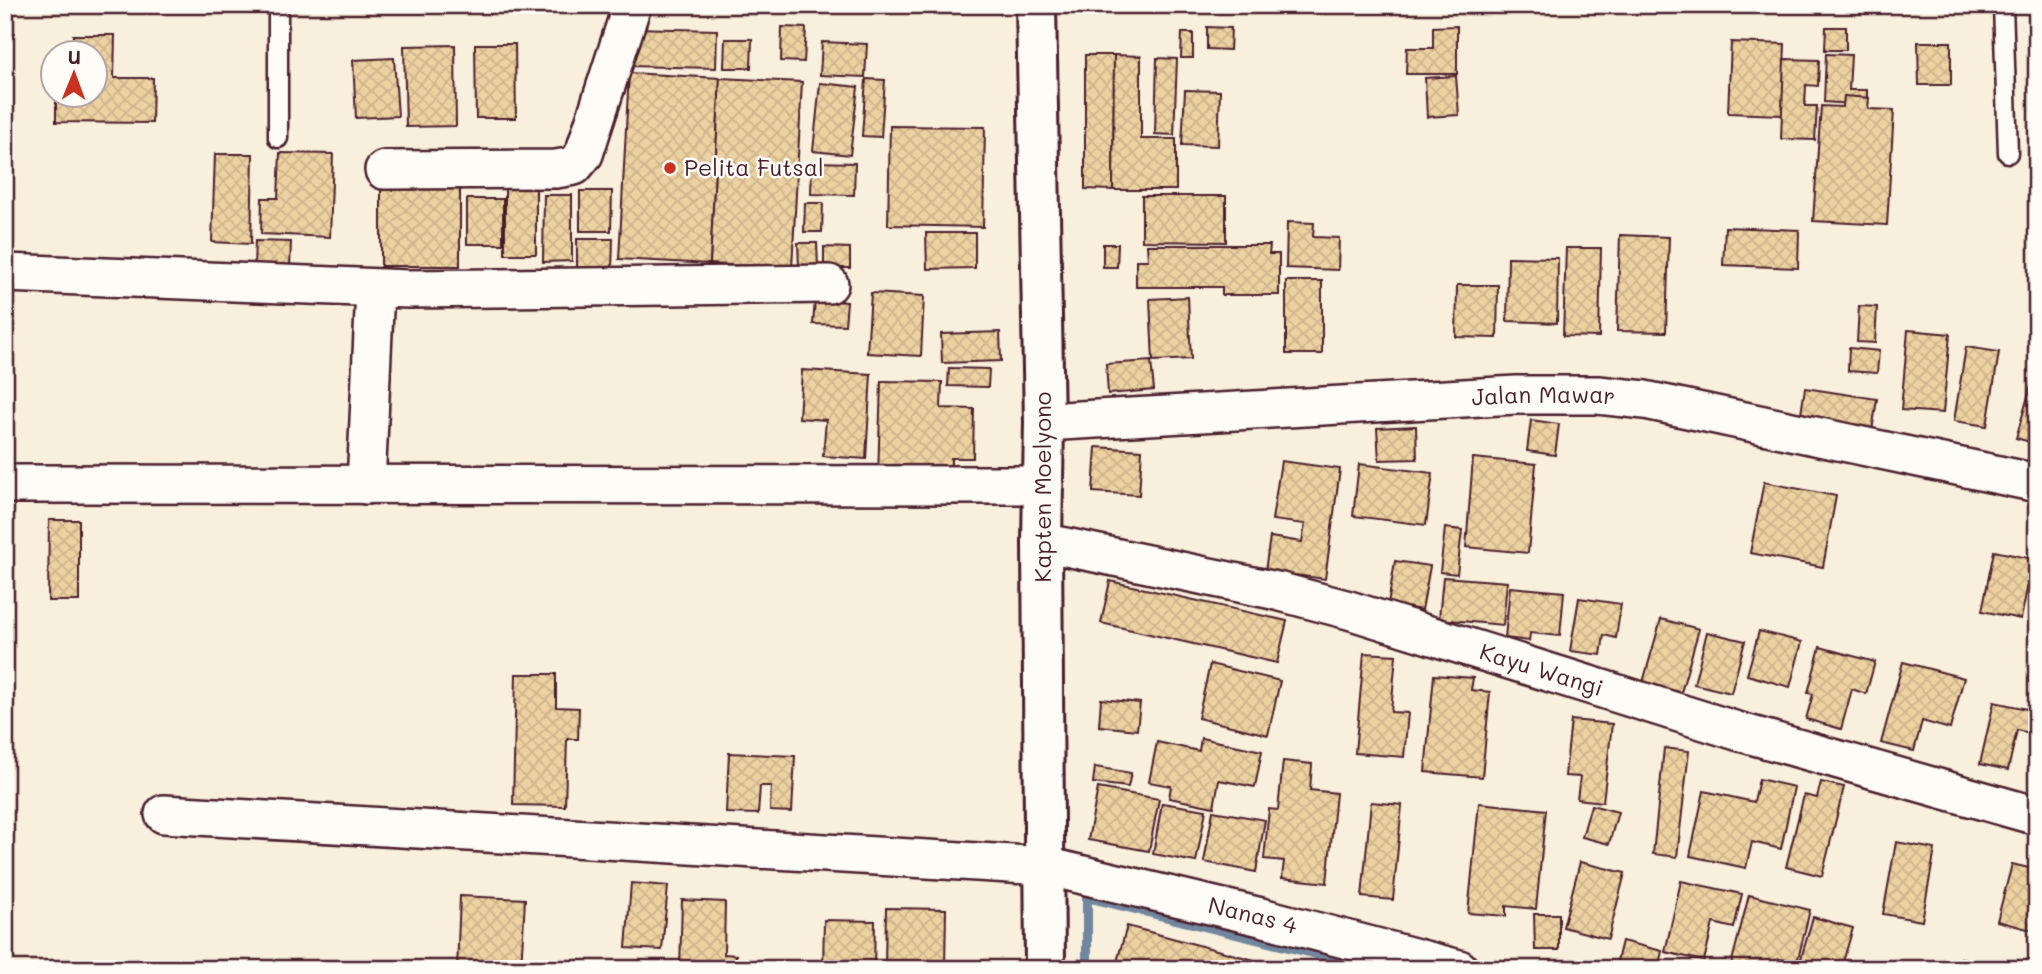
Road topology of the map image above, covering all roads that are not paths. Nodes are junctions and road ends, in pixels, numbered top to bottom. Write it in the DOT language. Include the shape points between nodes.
graph roads {
  1 [pos="278,5"];
  2 [pos="632,5"];
  3 [pos="1037,5"];
  4 [pos="2003,5"];
  5 [pos="278,138"];
  6 [pos="2008,153"];
  7 [pos="384,170"];
  8 [pos="5,274"];
  9 [pos="829,284"];
  10 [pos="375,289"];
  11 [pos="1044,422"];
  12 [pos="2037,483"];
  13 [pos="5,484"];
  14 [pos="366,485"];
  15 [pos="1044,485"];
  16 [pos="1042,542"];
  17 [pos="164,814"];
  18 [pos="2037,816"];
  19 [pos="1045,866"];
  20 [pos="1045,969"];
  21 [pos="1459,969"];
  1 -- 5 [label="lane"];
  2 -- 7 [label="street" via="584,154 574,166"];
  3 -- 11 [label="street, Kapten Moelyono"];
  4 -- 6 [label="lane"];
  8 -- 10 [label="street"];
  9 -- 10 [label="street"];
  10 -- 14 [label="street"];
  11 -- 12 [label="street, Jalan Mawar" via="1516,395 1598,395 1658,403"];
  11 -- 15 [label="street, Kapten Moelyono"];
  13 -- 14 [label="street"];
  14 -- 15 [label="street"];
  15 -- 16 [label="street, Kapten Moelyono"];
  16 -- 18 [label="street, Kayu Wangi" via="1349,610 1738,732"];
  16 -- 19 [label="street, Kapten Moelyono"];
  17 -- 19 [label="street, Nanas 4"];
  19 -- 20 [label="street, Kapten Moelyono"];
  19 -- 21 [label="street, Nanas 4"];
}
